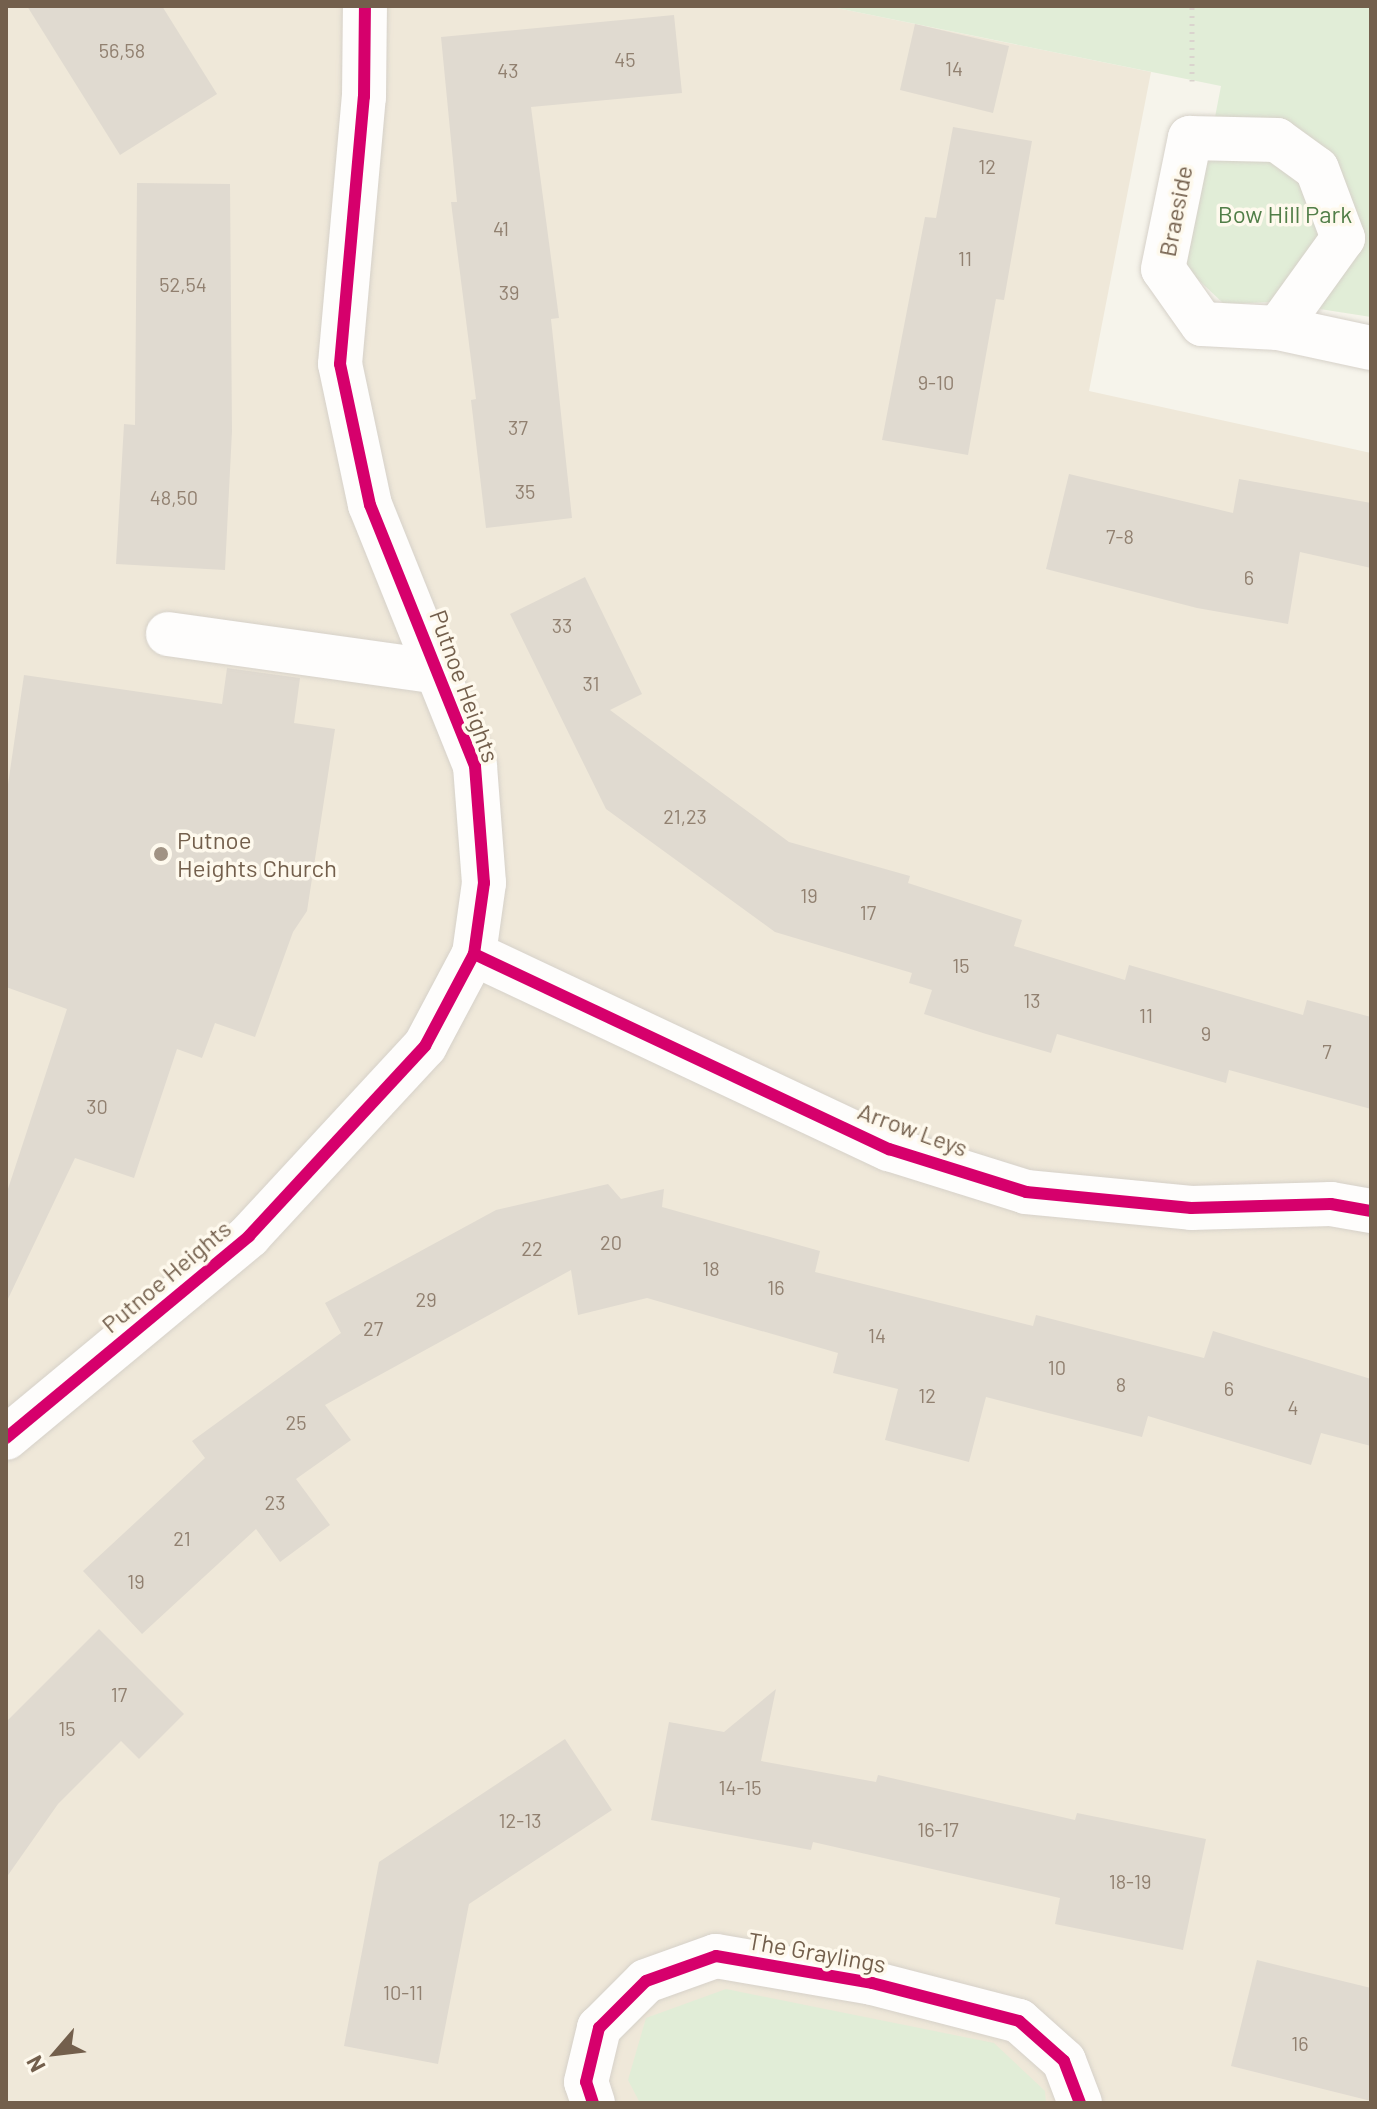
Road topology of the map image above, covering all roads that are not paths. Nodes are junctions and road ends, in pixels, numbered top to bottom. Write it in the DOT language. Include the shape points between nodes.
graph roads {
  1 [pos="365,6"];
  2 [pos="1278,328"];
  3 [pos="1371,348"];
  4 [pos="168,634"];
  5 [pos="438,672"];
  6 [pos="474,954"];
  7 [pos="1371,1211"];
  8 [pos="6,1438"];
  9 [pos="593,2103"];
  10 [pos="1080,2103"];
  1 -- 5 [label="street, Putnoe Heights" via="364,97 340,364 370,505"];
  2 -- 2 [label="street, Braeside" via="1202,324 1163,269 1190,138 1277,140 1317,169 1343,238"];
  2 -- 3 [label="street, Braeside"];
  4 -- 5 [label="street, Putnoe Heights"];
  5 -- 6 [label="street, Putnoe Heights" via="475,766 484,883"];
  6 -- 7 [label="street, Arrow Leys" via="889,1149 1026,1192 1191,1208 1331,1204"];
  6 -- 8 [label="street, Putnoe Heights" via="425,1046 249,1236"];
  9 -- 10 [label="street, The Graylings" via="586,2082 599,2028 646,1981 716,1956 872,1983 1019,2021 1064,2061"];
}
